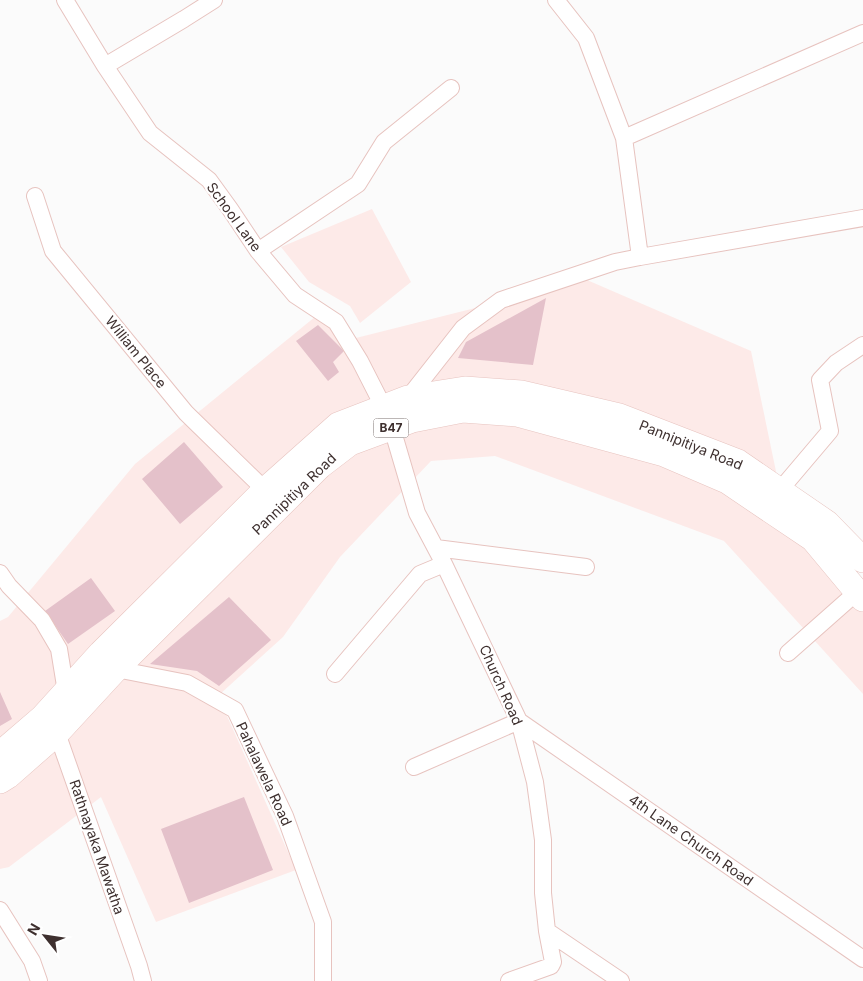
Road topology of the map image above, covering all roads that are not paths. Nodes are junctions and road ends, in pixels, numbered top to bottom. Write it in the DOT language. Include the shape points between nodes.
graph roads {
  1 [pos="65,0"];
  2 [pos="214,0"];
  3 [pos="556,0"];
  4 [pos="863,33"];
  5 [pos="105,66"];
  6 [pos="452,88"];
  7 [pos="624,138"];
  8 [pos="35,196"];
  9 [pos="863,218"];
  10 [pos="258,251"];
  11 [pos="640,257"];
  12 [pos="863,345"];
  13 [pos="399,413"];
  14 [pos="265,490"];
  15 [pos="780,490"];
  16 [pos="436,548"];
  17 [pos="863,560"];
  18 [pos="444,564"];
  19 [pos="586,567"];
  20 [pos="0,573"];
  21 [pos="860,595"];
  22 [pos="788,653"];
  23 [pos="109,661"];
  24 [pos="335,674"];
  25 [pos="74,699"];
  26 [pos="519,721"];
  27 [pos="50,725"];
  28 [pos="0,754"];
  29 [pos="414,767"];
  30 [pos="0,781"];
  31 [pos="0,910"];
  32 [pos="547,931"];
  33 [pos="863,959"];
  34 [pos="39,981"];
  35 [pos="143,981"];
  36 [pos="323,981"];
  37 [pos="509,981"];
  38 [pos="621,981"];
  1 -- 5 [label="street, School Lane"];
  2 -- 5 [label="street"];
  3 -- 7 [label="street" via="586,38"];
  4 -- 7 [label="street"];
  5 -- 10 [label="street, School Lane" via="150,133 209,180"];
  6 -- 10 [label="street" via="384,142 358,184"];
  7 -- 11 [label="street"];
  8 -- 14 [label="street, William Place" via="53,251 186,413"];
  9 -- 11 [label="street"];
  10 -- 13 [label="street, School Lane" via="295,295 336,322"];
  11 -- 13 [label="street" via="615,262 501,300 463,328"];
  12 -- 15 [label="street" via="820,380 830,431"];
  13 -- 14 [label="main road, Pannipitiya Road / B47" via="338,425"];
  13 -- 15 [label="main road, Pannipitiya Road / B47" via="465,389 521,392 619,416 738,462"];
  13 -- 16 [label="street, Church Road" via="417,513"];
  13 -- 21 [label="main road, Pannipitiya Road / B47" via="463,410 517,414 664,454 727,480 813,540"];
  13 -- 23 [label="main road, Pannipitiya Road / B47" via="320,466"];
  14 -- 23 [label="main road, Pannipitiya Road / B47"];
  15 -- 17 [label="main road, Pannipitiya Road / B47" via="827,523"];
  16 -- 18 [label="street, Church Road"];
  16 -- 19 [label="street"];
  18 -- 24 [label="street" via="420,574"];
  18 -- 26 [label="street, Church Road"];
  20 -- 25 [label="street" via="42,620 59,649"];
  21 -- 22 [label="street"];
  23 -- 25 [label="main road, Pannipitiya Road / B47"];
  23 -- 36 [label="street, Pahalawela Road" via="187,683 235,710 285,816 323,922"];
  25 -- 27 [label="main road, Pannipitiya Road / B47"];
  26 -- 29 [label="street"];
  26 -- 32 [label="street, Church Road" via="535,782 543,840"];
  26 -- 33 [label="street, 4th Lane Church Road"];
  27 -- 28 [label="main road, Pannipitiya Road / B47"];
  27 -- 30 [label="main road, Pannipitiya Road / B47" via="8,776"];
  27 -- 35 [label="street, Rathnayaka Mawatha"];
  31 -- 34 [label="street" via="32,961"];
  32 -- 37 [label="street, Church Road" via="551,966"];
  32 -- 38 [label="street"];
}
